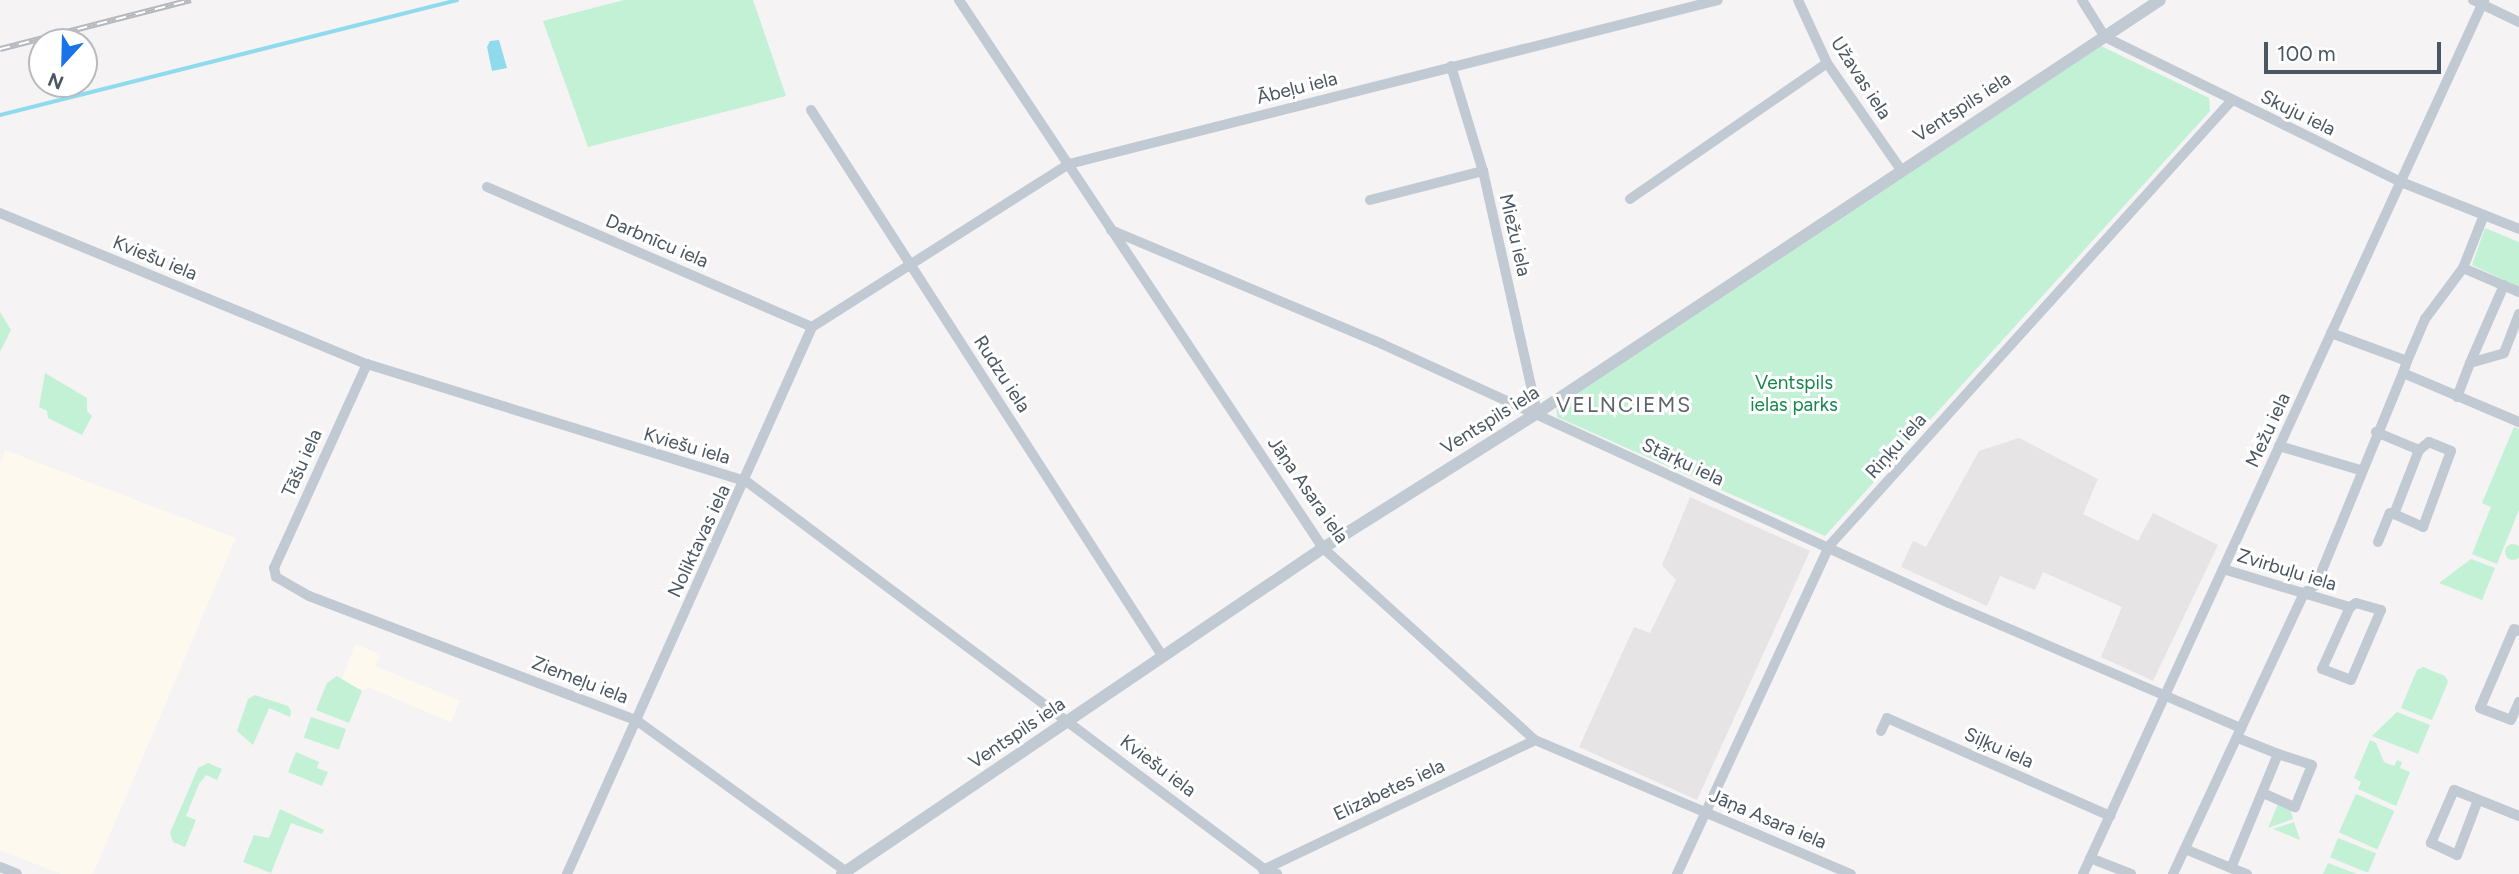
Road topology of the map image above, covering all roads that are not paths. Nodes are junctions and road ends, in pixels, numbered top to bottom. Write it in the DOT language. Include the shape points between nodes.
graph roads {
  1 [pos="959,0"];
  2 [pos="1718,0"];
  3 [pos="1798,0"];
  4 [pos="2082,0"];
  5 [pos="2160,0"];
  6 [pos="2480,2"];
  7 [pos="2519,22"];
  8 [pos="2105,37"];
  9 [pos="1826,63"];
  10 [pos="1451,66"];
  11 [pos="2232,100"];
  12 [pos="811,110"];
  13 [pos="1069,164"];
  14 [pos="1901,170"];
  15 [pos="1483,171"];
  16 [pos="2401,182"];
  17 [pos="487,187"];
  18 [pos="1630,199"];
  19 [pos="1370,200"];
  20 [pos="0,213"];
  21 [pos="2484,215"];
  22 [pos="2519,229"];
  23 [pos="1110,230"];
  24 [pos="908,264"];
  25 [pos="2463,268"];
  26 [pos="2504,285"];
  27 [pos="2519,292"];
  28 [pos="2519,314"];
  29 [pos="812,327"];
  30 [pos="2331,333"];
  31 [pos="2407,361"];
  32 [pos="2470,363"];
  33 [pos="367,364"];
  34 [pos="2403,373"];
  35 [pos="2456,397"];
  36 [pos="1537,413"];
  37 [pos="2519,422"];
  38 [pos="2376,432"];
  39 [pos="2279,446"];
  40 [pos="2418,450"];
  41 [pos="2360,470"];
  42 [pos="746,481"];
  43 [pos="2393,514"];
  44 [pos="2378,541"];
  45 [pos="1829,546"];
  46 [pos="1323,548"];
  47 [pos="2223,569"];
  48 [pos="276,577"];
  49 [pos="2305,593"];
  50 [pos="2350,607"];
  51 [pos="2519,631"];
  52 [pos="1163,657"];
  53 [pos="2166,698"];
  54 [pos="2519,702"];
  55 [pos="636,720"];
  56 [pos="1070,720"];
  57 [pos="1881,731"];
  58 [pos="2239,733"];
  59 [pos="1535,740"];
  60 [pos="2278,754"];
  61 [pos="2263,793"];
  62 [pos="2478,800"];
  63 [pos="1706,812"];
  64 [pos="2110,816"];
  65 [pos="2519,816"];
  66 [pos="2185,849"];
  67 [pos="2090,858"];
  68 [pos="0,867"];
  69 [pos="2231,868"];
  70 [pos="843,872"];
  71 [pos="1263,872"];
  72 [pos="17,874"];
  73 [pos="567,874"];
  74 [pos="1277,874"];
  75 [pos="1677,874"];
  76 [pos="1852,874"];
  77 [pos="2083,874"];
  78 [pos="2131,874"];
  79 [pos="2173,874"];
  80 [pos="2246,874"];
  1 -- 13 [label="street, Jāņa Asara iela"];
  2 -- 10 [label="street, Ābeļu iela"];
  3 -- 9 [label="street, Užavas iela"];
  4 -- 8 [label="street"];
  5 -- 8 [label="street, Ventspils iela"];
  6 -- 7 [label="street"];
  6 -- 16 [label="street, Mežu iela"];
  8 -- 11 [label="street, Skuju iela"];
  8 -- 14 [label="street, Ventspils iela"];
  9 -- 14 [label="street, Užavas iela"];
  9 -- 18 [label="street"];
  10 -- 13 [label="street, Ābeļu iela"];
  10 -- 15 [label="street, Miežu iela"];
  11 -- 16 [label="street, Skuju iela"];
  11 -- 45 [label="street, Riņķu iela"];
  12 -- 24 [label="street, Rudzu iela"];
  13 -- 23 [label="street, Jāņa Asara iela"];
  13 -- 24 [label="street, Ābeļu iela"];
  14 -- 36 [label="street, Ventspils iela"];
  15 -- 19 [label="street"];
  15 -- 36 [label="street, Miežu iela"];
  16 -- 21 [label="street, Skuju iela"];
  16 -- 30 [label="street, Mežu iela"];
  17 -- 29 [label="street, Darbnīcu iela"];
  20 -- 33 [label="street, Kviešu iela"];
  21 -- 22 [label="street, Skuju iela"];
  21 -- 25 [label="street"];
  23 -- 36 [label="street, Stārķu iela"];
  23 -- 46 [label="street, Jāņa Asara iela"];
  24 -- 29 [label="street"];
  24 -- 52 [label="street, Rudzu iela"];
  25 -- 26 [label="street"];
  25 -- 31 [label="street" via="2425,319"];
  26 -- 27 [label="street"];
  26 -- 32 [label="street"];
  28 -- 32 [label="street" via="2504,353"];
  29 -- 42 [label="street, Noliktavas iela"];
  30 -- 31 [label="street"];
  30 -- 39 [label="street, Mežu iela"];
  31 -- 34 [label="street"];
  32 -- 35 [label="street"];
  33 -- 42 [label="street, Kviešu iela"];
  33 -- 48 [label="street, Tāšu iela" via="274,568"];
  34 -- 35 [label="street"];
  34 -- 38 [label="street"];
  35 -- 37 [label="street"];
  36 -- 45 [label="street, Stārķu iela"];
  36 -- 46 [label="street, Ventspils iela"];
  38 -- 40 [label="street"];
  38 -- 41 [label="street"];
  39 -- 41 [label="street"];
  39 -- 47 [label="street, Mežu iela"];
  40 -- 43 [label="street"];
  40 -- 43 [label="street" via="2430,442 2451,451 2423,527"];
  41 -- 49 [label="street" via="2316,584"];
  42 -- 55 [label="street, Noliktavas iela"];
  42 -- 56 [label="street, Kviešu iela"];
  43 -- 44 [label="street"];
  45 -- 53 [label="street, Stārķu iela"];
  45 -- 63 [label="street, Riņķu iela"];
  46 -- 52 [label="street, Ventspils iela"];
  46 -- 59 [label="street, Jāņa Asara iela"];
  47 -- 49 [label="street, Zvirbuļu iela"];
  47 -- 53 [label="street, Mežu iela"];
  48 -- 55 [label="street, Ziemeļu iela" via="309,596"];
  49 -- 50 [label="street, Zvirbuļu iela"];
  49 -- 58 [label="street"];
  50 -- 50 [label="street, Zvirbuļu iela" via="2322,669 2351,680 2381,610 2356,603"];
  51 -- 54 [label="street" via="2514,629 2480,708 2511,720"];
  52 -- 56 [label="street, Ventspils iela"];
  53 -- 58 [label="street, Stārķu iela"];
  53 -- 64 [label="street, Mežu iela"];
  55 -- 70 [label="street, Ziemeļu iela"];
  55 -- 73 [label="street, Noliktavas iela"];
  56 -- 70 [label="street, Ventspils iela"];
  56 -- 71 [label="street, Kviešu iela"];
  57 -- 64 [label="street, Siļķu iela" via="1887,718"];
  58 -- 60 [label="street, Stārķu iela"];
  58 -- 66 [label="street"];
  59 -- 63 [label="street, Jāņa Asara iela"];
  59 -- 71 [label="street, Elizabetes iela"];
  60 -- 61 [label="street"];
  60 -- 61 [label="street, Stārķu iela" via="2312,765 2295,807"];
  61 -- 69 [label="street"];
  62 -- 62 [label="street" via="2454,790 2431,843 2456,855"];
  62 -- 65 [label="street"];
  63 -- 75 [label="street, Riņķu iela"];
  63 -- 76 [label="street, Jāņa Asara iela"];
  64 -- 67 [label="street, Mežu iela"];
  66 -- 69 [label="street"];
  66 -- 79 [label="street"];
  67 -- 77 [label="street, Mežu iela"];
  67 -- 78 [label="street"];
  68 -- 72 [label="street"];
  69 -- 80 [label="street"];
  71 -- 74 [label="street, Kviešu iela"];
}
